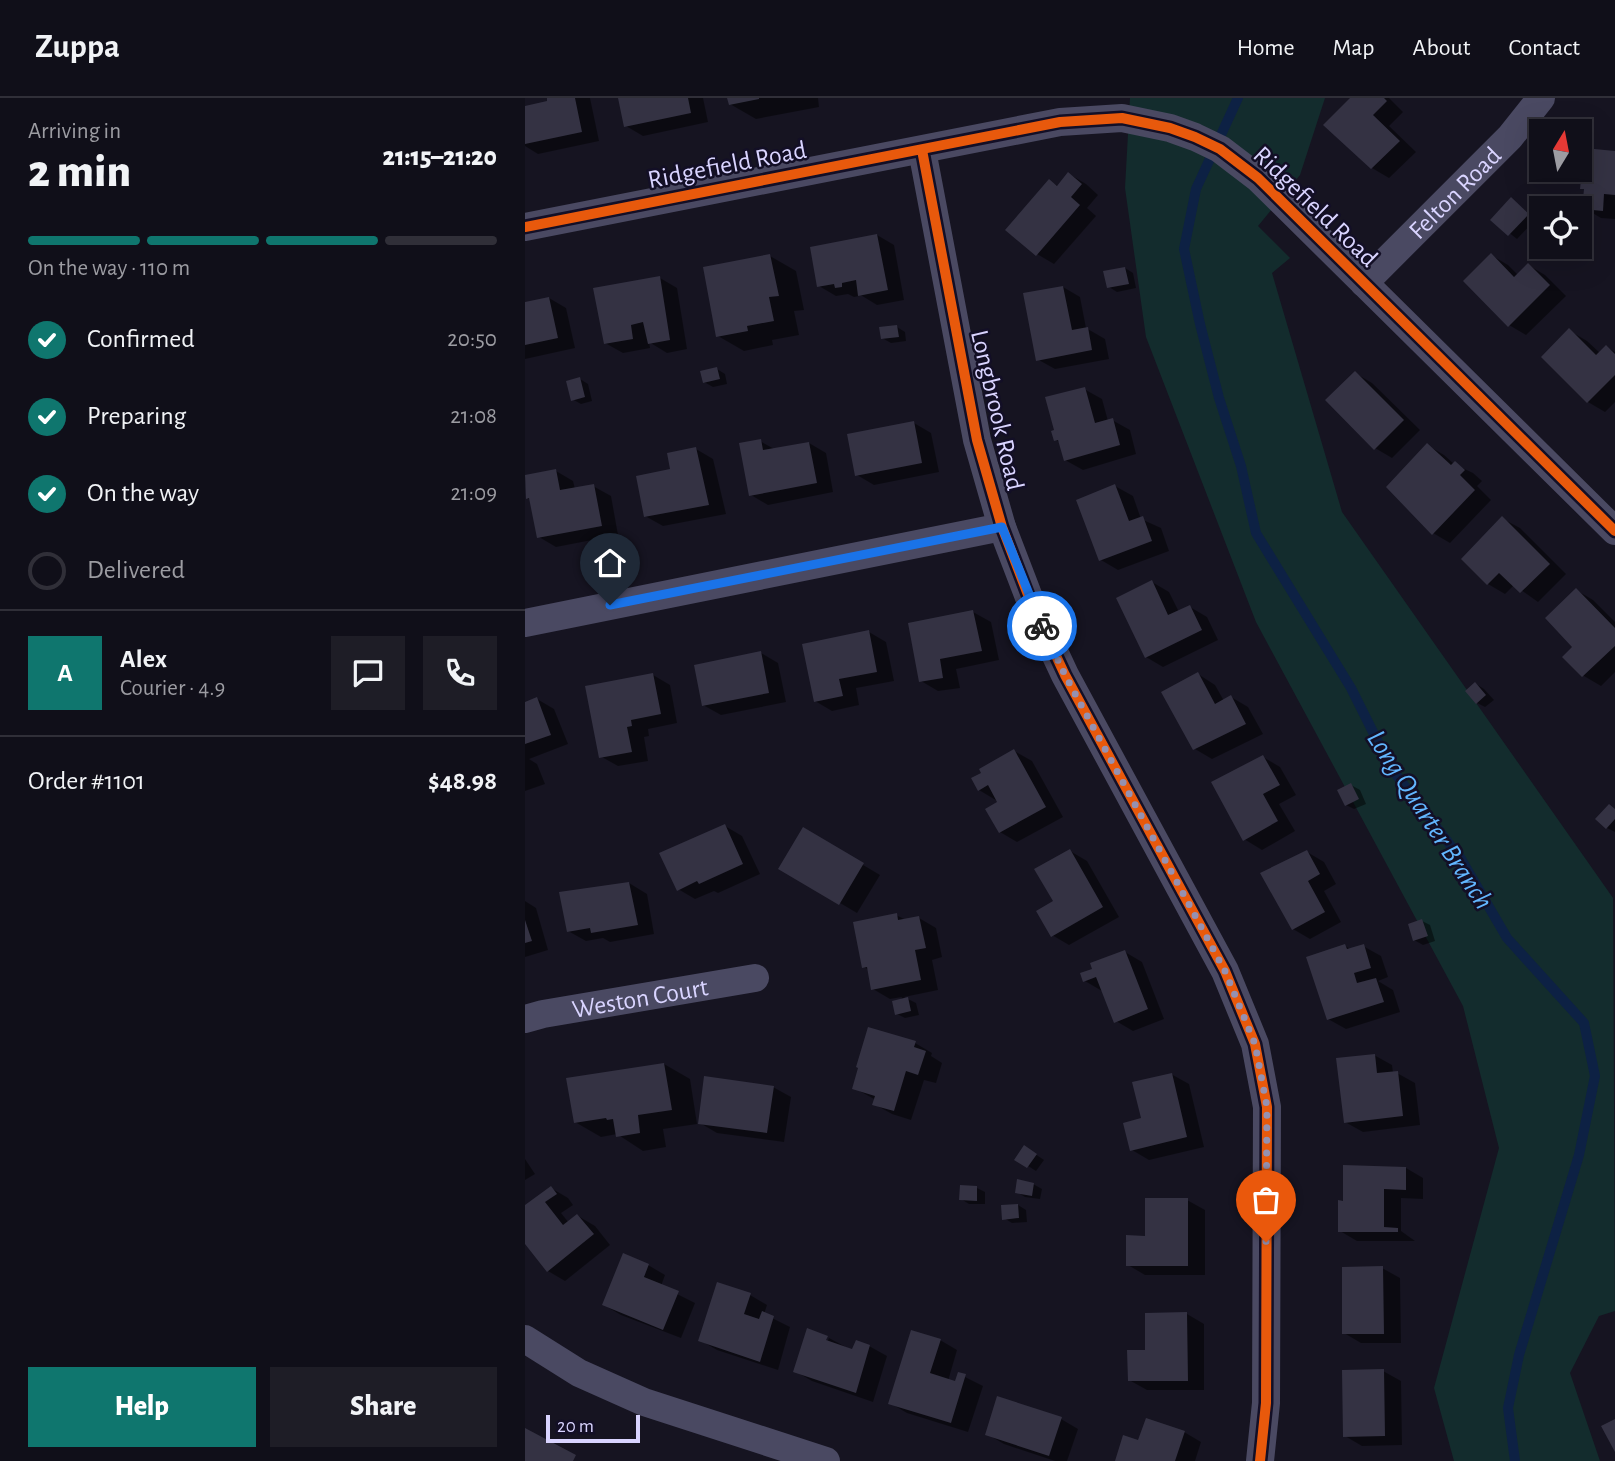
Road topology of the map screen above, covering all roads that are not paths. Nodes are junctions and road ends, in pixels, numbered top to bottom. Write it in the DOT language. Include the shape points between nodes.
graph roads {
  1 [pos="1541,98"];
  2 [pos="922,150"];
  3 [pos="525,227"];
  4 [pos="1364,283"];
  5 [pos="1002,527"];
  6 [pos="1615,531"];
  7 [pos="525,623"];
  8 [pos="755,978"];
  9 [pos="525,1019"];
  10 [pos="525,1339"];
  11 [pos="826,1461"];
  12 [pos="1260,1461"];
  1 -- 4 [label="street, Felton Road" via="1510,137"];
  2 -- 3 [label="street, Ridgefield Road"];
  2 -- 4 [label="street, Ridgefield Road" via="1060,121 1122,118 1170,128 1220,149 1243,165"];
  2 -- 5 [label="street, Longbrook Road" via="977,440"];
  4 -- 6 [label="street, Ridgefield Road"];
  5 -- 7 [label="street"];
  5 -- 12 [label="street, Longbrook Road" via="1065,675 1225,971 1255,1044 1267,1107 1266,1403"];
  8 -- 9 [label="street, Weston Court"];
  10 -- 11 [label="street" via="579,1373 644,1402"];
}
